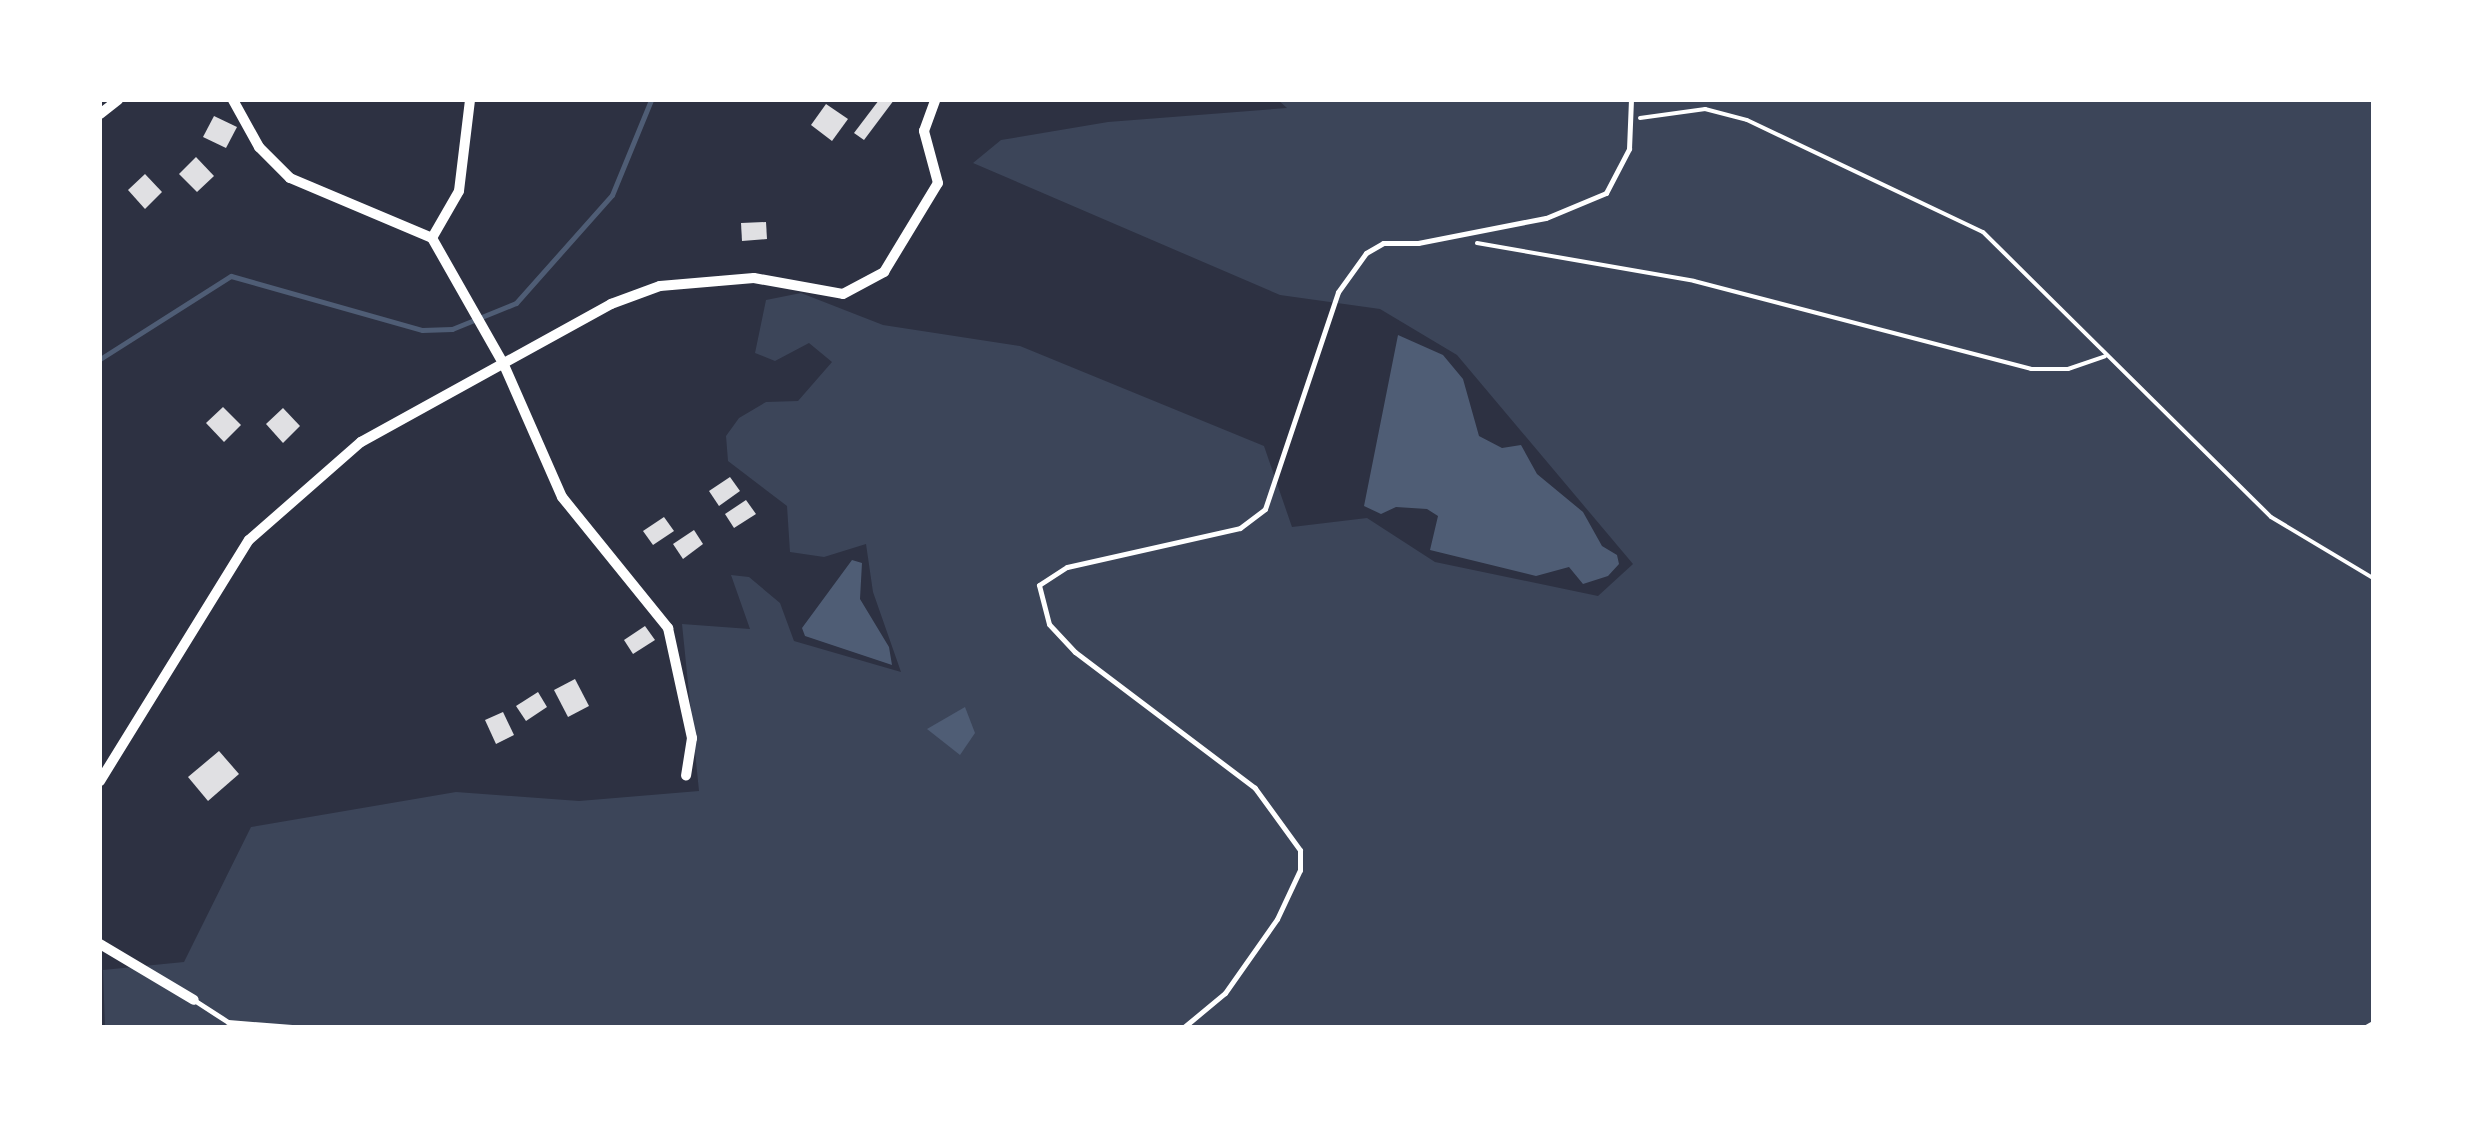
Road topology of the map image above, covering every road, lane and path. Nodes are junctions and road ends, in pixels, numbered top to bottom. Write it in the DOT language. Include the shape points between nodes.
graph roads {
  1 [pos="118,100"];
  2 [pos="233,100"];
  3 [pos="470,100"];
  4 [pos="935,100"];
  5 [pos="1631,100"];
  6 [pos="100,114"];
  7 [pos="1630,120"];
  8 [pos="1446,236"];
  9 [pos="432,238"];
  10 [pos="2105,356"];
  11 [pos="504,365"];
  12 [pos="2373,578"];
  13 [pos="686,776"];
  14 [pos="100,781"];
  15 [pos="100,944"];
  16 [pos="194,1000"];
  17 [pos="2373,1024"];
  18 [pos="292,1027"];
  19 [pos="1184,1027"];
  20 [pos="2366,1027"];
  1 -- 6 [label="street"];
  2 -- 9 [label="street" via="259,147 290,178"];
  3 -- 9 [label="street" via="460,192"];
  4 -- 11 [label="street" via="924,130 938,183 884,272 861,290 802,290 754,278 660,286 611,304"];
  5 -- 7 [label="lane"];
  7 -- 8 [label="lane" via="1625,161 1606,193 1546,218"];
  7 -- 10 [label="path" via="1705,108 1747,120 1928,202 2004,249"];
  8 -- 10 [label="path" via="1694,281 2031,370 2068,369"];
  8 -- 19 [label="lane" via="1384,243 1352,269 1338,292 1265,509 1240,528 1067,567 1039,585 1049,624 1075,652 1255,788 1300,850 1300,870 1277,919 1225,993"];
  9 -- 11 [label="street"];
  10 -- 12 [label="path" via="2271,517"];
  11 -- 13 [label="street" via="562,497 668,628 692,738"];
  11 -- 14 [label="street" via="361,442 278,510 233,564"];
  15 -- 16 [label="street"];
  16 -- 18 [label="lane" via="228,1022"];
  17 -- 20 [label="lane"];
}
